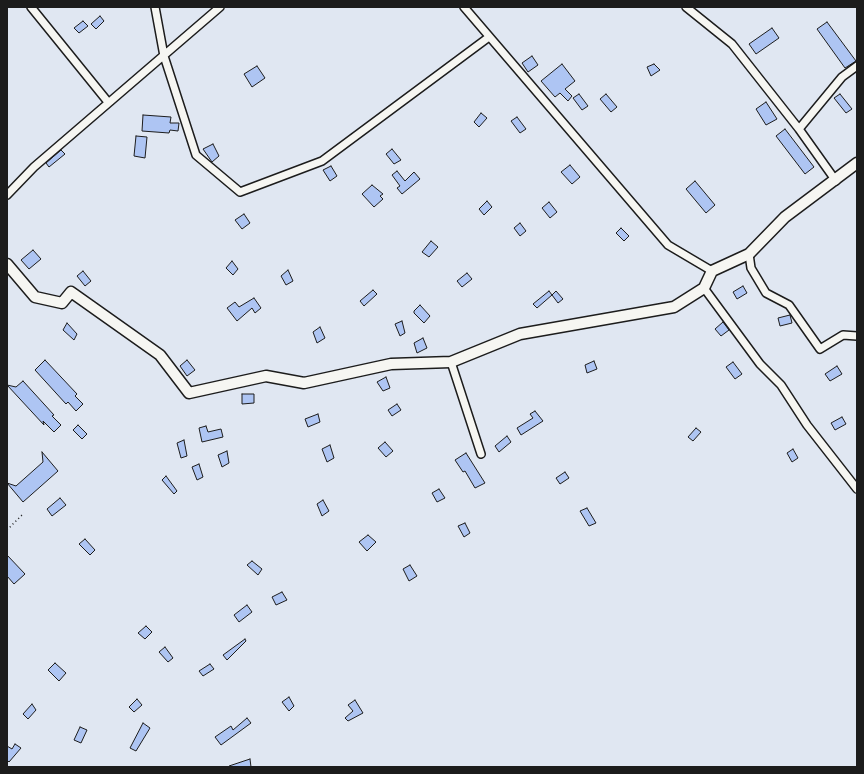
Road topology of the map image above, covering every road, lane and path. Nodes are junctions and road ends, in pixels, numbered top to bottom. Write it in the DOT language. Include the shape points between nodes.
graph roads {
  1 [pos="31,7"];
  2 [pos="155,7"];
  3 [pos="220,7"];
  4 [pos="464,7"];
  5 [pos="686,7"];
  6 [pos="489,37"];
  7 [pos="164,56"];
  8 [pos="857,66"];
  9 [pos="108,102"];
  10 [pos="799,129"];
  11 [pos="857,163"];
  12 [pos="836,181"];
  13 [pos="7,195"];
  14 [pos="749,254"];
  15 [pos="7,264"];
  16 [pos="712,271"];
  17 [pos="704,288"];
  18 [pos="857,336"];
  19 [pos="451,362"];
  20 [pos="481,454"];
  21 [pos="857,489"];
  22 [pos="24,513"];
  23 [pos="7,530"];
  1 -- 9 [label="street"];
  2 -- 7 [label="street"];
  3 -- 7 [label="street"];
  4 -- 6 [label="street"];
  5 -- 10 [label="street" via="732,44"];
  6 -- 7 [label="street" via="322,161 240,192 196,155"];
  6 -- 16 [label="street" via="668,245"];
  7 -- 9 [label="street"];
  8 -- 10 [label="street" via="842,77"];
  9 -- 13 [label="street" via="34,167"];
  10 -- 12 [label="street"];
  11 -- 12 [label="street"];
  12 -- 14 [label="street" via="785,218"];
  14 -- 16 [label="street"];
  14 -- 18 [label="street" via="751,268 766,293 789,305 820,349 844,335"];
  15 -- 19 [label="street" via="35,297 62,303 71,292 148,346 160,355 189,393 266,376 304,382 391,364"];
  16 -- 17 [label="street"];
  17 -- 19 [label="street" via="674,307 520,334"];
  17 -- 21 [label="street"];
  19 -- 20 [label="street"];
  22 -- 23 [label="path"];
}
